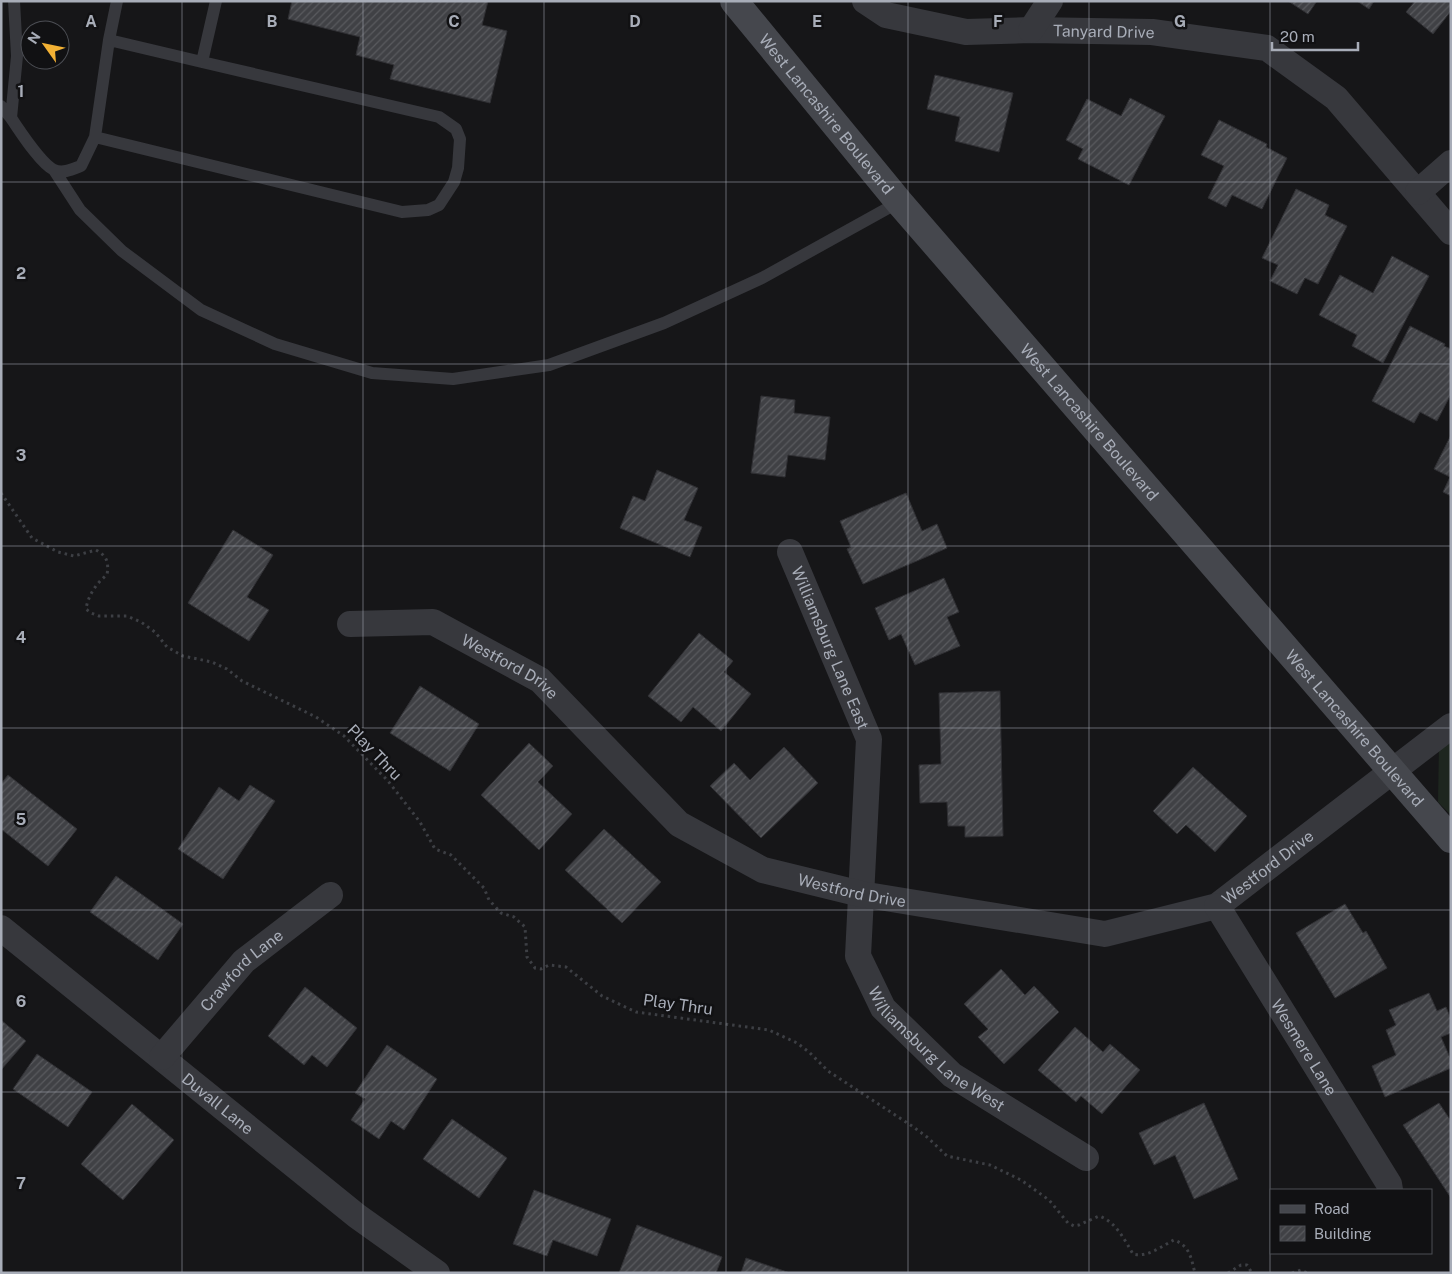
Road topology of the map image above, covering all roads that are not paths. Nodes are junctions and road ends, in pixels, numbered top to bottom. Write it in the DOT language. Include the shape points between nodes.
graph roads {
  1 [pos="14,1"];
  2 [pos="117,1"];
  3 [pos="216,1"];
  4 [pos="734,1"];
  5 [pos="865,1"];
  6 [pos="1050,1"];
  7 [pos="1030,30"];
  8 [pos="109,40"];
  9 [pos="202,62"];
  10 [pos="1,106"];
  11 [pos="11,118"];
  12 [pos="95,137"];
  13 [pos="1451,163"];
  14 [pos="54,170"];
  15 [pos="1418,192"];
  16 [pos="899,202"];
  17 [pos="1451,232"];
  18 [pos="790,552"];
  19 [pos="350,624"];
  20 [pos="1451,726"];
  21 [pos="1394,772"];
  22 [pos="1451,839"];
  23 [pos="861,894"];
  24 [pos="330,895"];
  25 [pos="1217,906"];
  26 [pos="1,928"];
  27 [pos="162,1057"];
  28 [pos="1086,1158"];
  29 [pos="1390,1189"];
  30 [pos="437,1273"];
  1 -- 11 [label="lane" via="17,56"];
  2 -- 8 [label="lane"];
  3 -- 9 [label="lane"];
  4 -- 16 [label="main road, West Lancashire Boulevard"];
  5 -- 7 [label="street, Tanyard Drive" via="886,15 966,32"];
  6 -- 7 [label="street"];
  7 -- 15 [label="street, Tanyard Drive" via="1152,32 1267,48 1336,98"];
  8 -- 9 [label="lane"];
  8 -- 12 [label="lane"];
  9 -- 12 [label="lane" via="439,117 456,129 460,139 454,182 439,205 428,210 402,212"];
  10 -- 11 [label="lane"];
  11 -- 14 [label="lane" via="38,156"];
  12 -- 14 [label="lane" via="81,166 67,172"];
  13 -- 15 [label="street"];
  14 -- 16 [label="lane" via="80,210 122,251 202,310 275,344 372,373 453,379 549,365 664,323 762,278"];
  15 -- 17 [label="street, Tanyard Drive"];
  16 -- 21 [label="main road, West Lancashire Boulevard"];
  18 -- 23 [label="street, Williamsburg Lane East" via="869,739"];
  19 -- 23 [label="street, Westford Drive" via="433,622 540,680 679,824 763,870"];
  20 -- 21 [label="street, Westford Drive"];
  21 -- 22 [label="main road, West Lancashire Boulevard"];
  21 -- 25 [label="street, Westford Drive"];
  23 -- 25 [label="street, Westford Drive" via="1105,934"];
  23 -- 28 [label="street, Williamsburg Lane West" via="858,956 883,1008 952,1075"];
  24 -- 27 [label="street, Crawford Lane" via="244,961"];
  25 -- 29 [label="street, Wesmere Lane"];
  26 -- 27 [label="street, Duvall Lane"];
  27 -- 30 [label="street, Duvall Lane" via="357,1216"];
}
